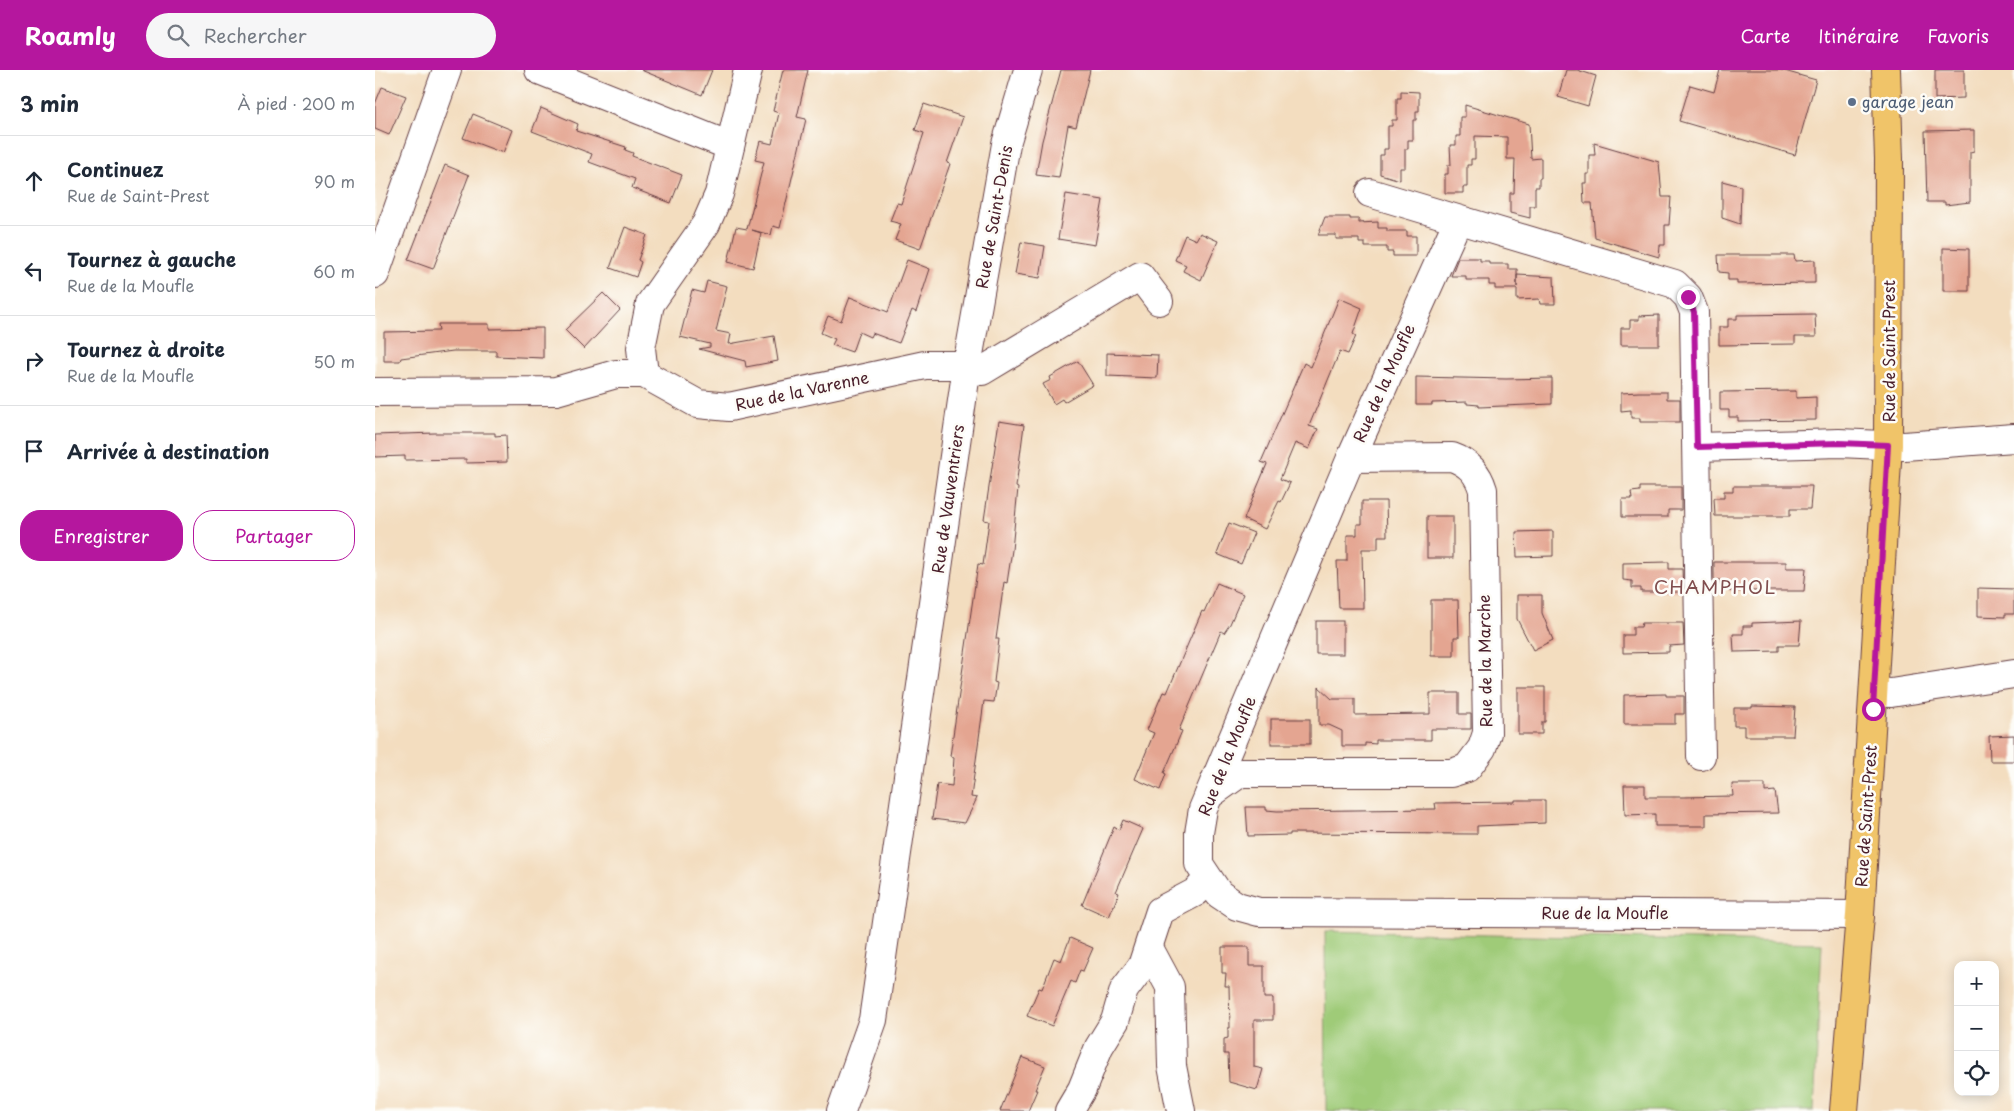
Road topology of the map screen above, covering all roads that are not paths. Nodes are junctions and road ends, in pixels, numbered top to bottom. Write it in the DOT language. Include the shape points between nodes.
graph roads {
  1 [pos="447,70"];
  2 [pos="539,70"];
  3 [pos="748,70"];
  4 [pos="1028,70"];
  5 [pos="1886,70"];
  6 [pos="730,146"];
  7 [pos="1370,193"];
  8 [pos="1458,220"];
  9 [pos="375,274"];
  10 [pos="1159,301"];
  11 [pos="967,366"];
  12 [pos="644,374"];
  13 [pos="375,392"];
  14 [pos="2014,438"];
  15 [pos="1888,445"];
  16 [pos="1697,454"];
  17 [pos="1351,458"];
  18 [pos="2014,674"];
  19 [pos="1875,692"];
  20 [pos="1701,756"];
  21 [pos="1209,796"];
  22 [pos="1208,879"];
  23 [pos="1860,915"];
  24 [pos="1149,948"];
  25 [pos="841,1111"];
  26 [pos="1069,1111"];
  27 [pos="1181,1111"];
  28 [pos="1844,1111"];
  1 -- 9 [label="street"];
  2 -- 6 [label="street"];
  3 -- 6 [label="street"];
  4 -- 11 [label="street, Rue de Saint-Denis" via="1007,144"];
  5 -- 15 [label="main road, Rue de Saint-Prest"];
  6 -- 12 [label="street" via="719,194 706,224 650,304 641,348"];
  7 -- 8 [label="street"];
  8 -- 16 [label="street" via="1675,284 1688,297 1694,312"];
  8 -- 17 [label="street, Rue de la Moufle"];
  10 -- 11 [label="street" via="1140,276 982,371"];
  11 -- 12 [label="street, Rue de la Varenne" via="925,365 729,407 698,404"];
  11 -- 25 [label="street, Rue de Vauventriers" via="873,1020"];
  12 -- 13 [label="street, Rue de la Varenne" via="616,374 555,391"];
  14 -- 15 [label="street"];
  15 -- 16 [label="street" via="1839,443"];
  15 -- 19 [label="main road, Rue de Saint-Prest"];
  16 -- 20 [label="street"];
  17 -- 21 [label="street, Rue de la Moufle"];
  17 -- 21 [label="street, Rue de la Marche" via="1452,457 1464,461 1479,479 1483,490 1487,733 1482,748 1467,768 1451,772 1240,773"];
  18 -- 19 [label="street" via="1891,693"];
  19 -- 23 [label="main road, Rue de Saint-Prest"];
  21 -- 22 [label="street, Rue de la Moufle" via="1203,809 1198,851 1199,864"];
  22 -- 23 [label="street, Rue de la Moufle" via="1219,894 1237,906 1259,912"];
  22 -- 24 [label="street" via="1196,892 1160,911"];
  23 -- 28 [label="main road, Rue de Saint-Prest"];
  24 -- 26 [label="street" via="1142,966 1124,990 1115,1021"];
  24 -- 27 [label="street" via="1170,987 1172,1066"];
}
